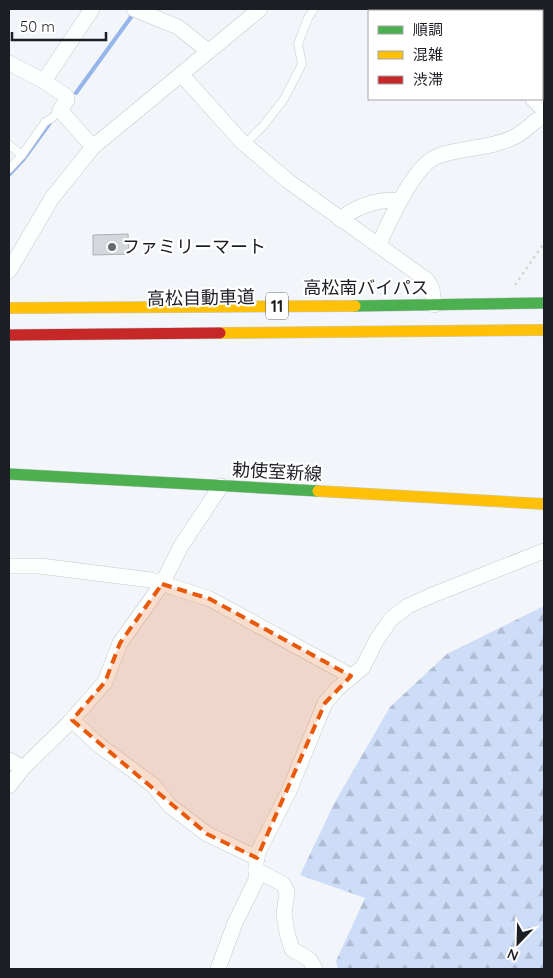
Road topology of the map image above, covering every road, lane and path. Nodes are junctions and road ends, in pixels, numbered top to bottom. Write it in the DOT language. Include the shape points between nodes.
graph roads {
  1 [pos="92,9"];
  2 [pos="260,9"];
  3 [pos="314,9"];
  4 [pos="139,10"];
  5 [pos="208,51"];
  6 [pos="9,63"];
  7 [pos="181,74"];
  8 [pos="44,81"];
  9 [pos="534,100"];
  10 [pos="60,110"];
  11 [pos="544,110"];
  12 [pos="544,116"];
  13 [pos="245,144"];
  14 [pos="9,145"];
  15 [pos="93,147"];
  16 [pos="22,155"];
  17 [pos="9,169"];
  18 [pos="400,201"];
  19 [pos="340,219"];
  20 [pos="544,243"];
  21 [pos="380,244"];
  22 [pos="9,271"];
  23 [pos="512,288"];
  24 [pos="544,303"];
  25 [pos="434,305"];
  26 [pos="9,308"];
  27 [pos="544,311"];
  28 [pos="9,318"];
  29 [pos="544,330"];
  30 [pos="9,335"];
  31 [pos="544,341"];
  32 [pos="9,346"];
  33 [pos="9,474"];
  34 [pos="221,486"];
  35 [pos="544,504"];
  36 [pos="544,551"];
  37 [pos="9,566"];
  38 [pos="162,584"];
  39 [pos="351,676"];
  40 [pos="72,720"];
  41 [pos="9,760"];
  42 [pos="22,768"];
  43 [pos="9,786"];
  44 [pos="256,864"];
  45 [pos="218,969"];
  46 [pos="315,969"];
  1 -- 8 [label="street"];
  2 -- 5 [label="street"];
  3 -- 13 [label="lane" via="298,44 302,64 284,99"];
  4 -- 5 [label="street" via="178,27"];
  5 -- 7 [label="street"];
  6 -- 8 [label="street"];
  7 -- 13 [label="street"];
  7 -- 15 [label="street"];
  8 -- 10 [label="street" via="66,96"];
  9 -- 11 [label="street"];
  10 -- 15 [label="street"];
  10 -- 16 [label="lane" via="45,122"];
  12 -- 18 [label="street" via="517,136 432,158"];
  13 -- 19 [label="street"];
  14 -- 16 [label="lane"];
  15 -- 22 [label="street" via="52,198"];
  16 -- 17 [label="lane"];
  18 -- 19 [label="street" via="365,205"];
  18 -- 21 [label="street"];
  19 -- 21 [label="street"];
  20 -- 23 [label="path"];
  21 -- 25 [label="street" via="431,284"];
  24 -- 25 [label="main road, 高松南バイパス / 11"];
  25 -- 26 [label="main road, 高松南バイパス / 11"];
  27 -- 28 [label="main road, 高松自動車道"];
  29 -- 30 [label="main road, 高松自動車道"];
  31 -- 32 [label="main road, 11"];
  33 -- 34 [label="main road, 勅使室新線"];
  34 -- 35 [label="main road, 勅使室新線"];
  34 -- 38 [label="street" via="181,546"];
  36 -- 39 [label="street" via="408,606 391,619 363,667"];
  37 -- 38 [label="street" via="40,566"];
  38 -- 39 [label="street" via="210,599"];
  38 -- 40 [label="street" via="120,643 105,682"];
  39 -- 44 [label="street" via="325,703 289,791 258,852"];
  40 -- 42 [label="street"];
  40 -- 44 [label="street" via="100,746 153,785 170,806 207,834"];
  41 -- 42 [label="street"];
  42 -- 43 [label="street"];
  44 -- 45 [label="street" via="256,880"];
  44 -- 46 [label="street" via="282,884 286,892 284,914 292,949 310,960"];
}
